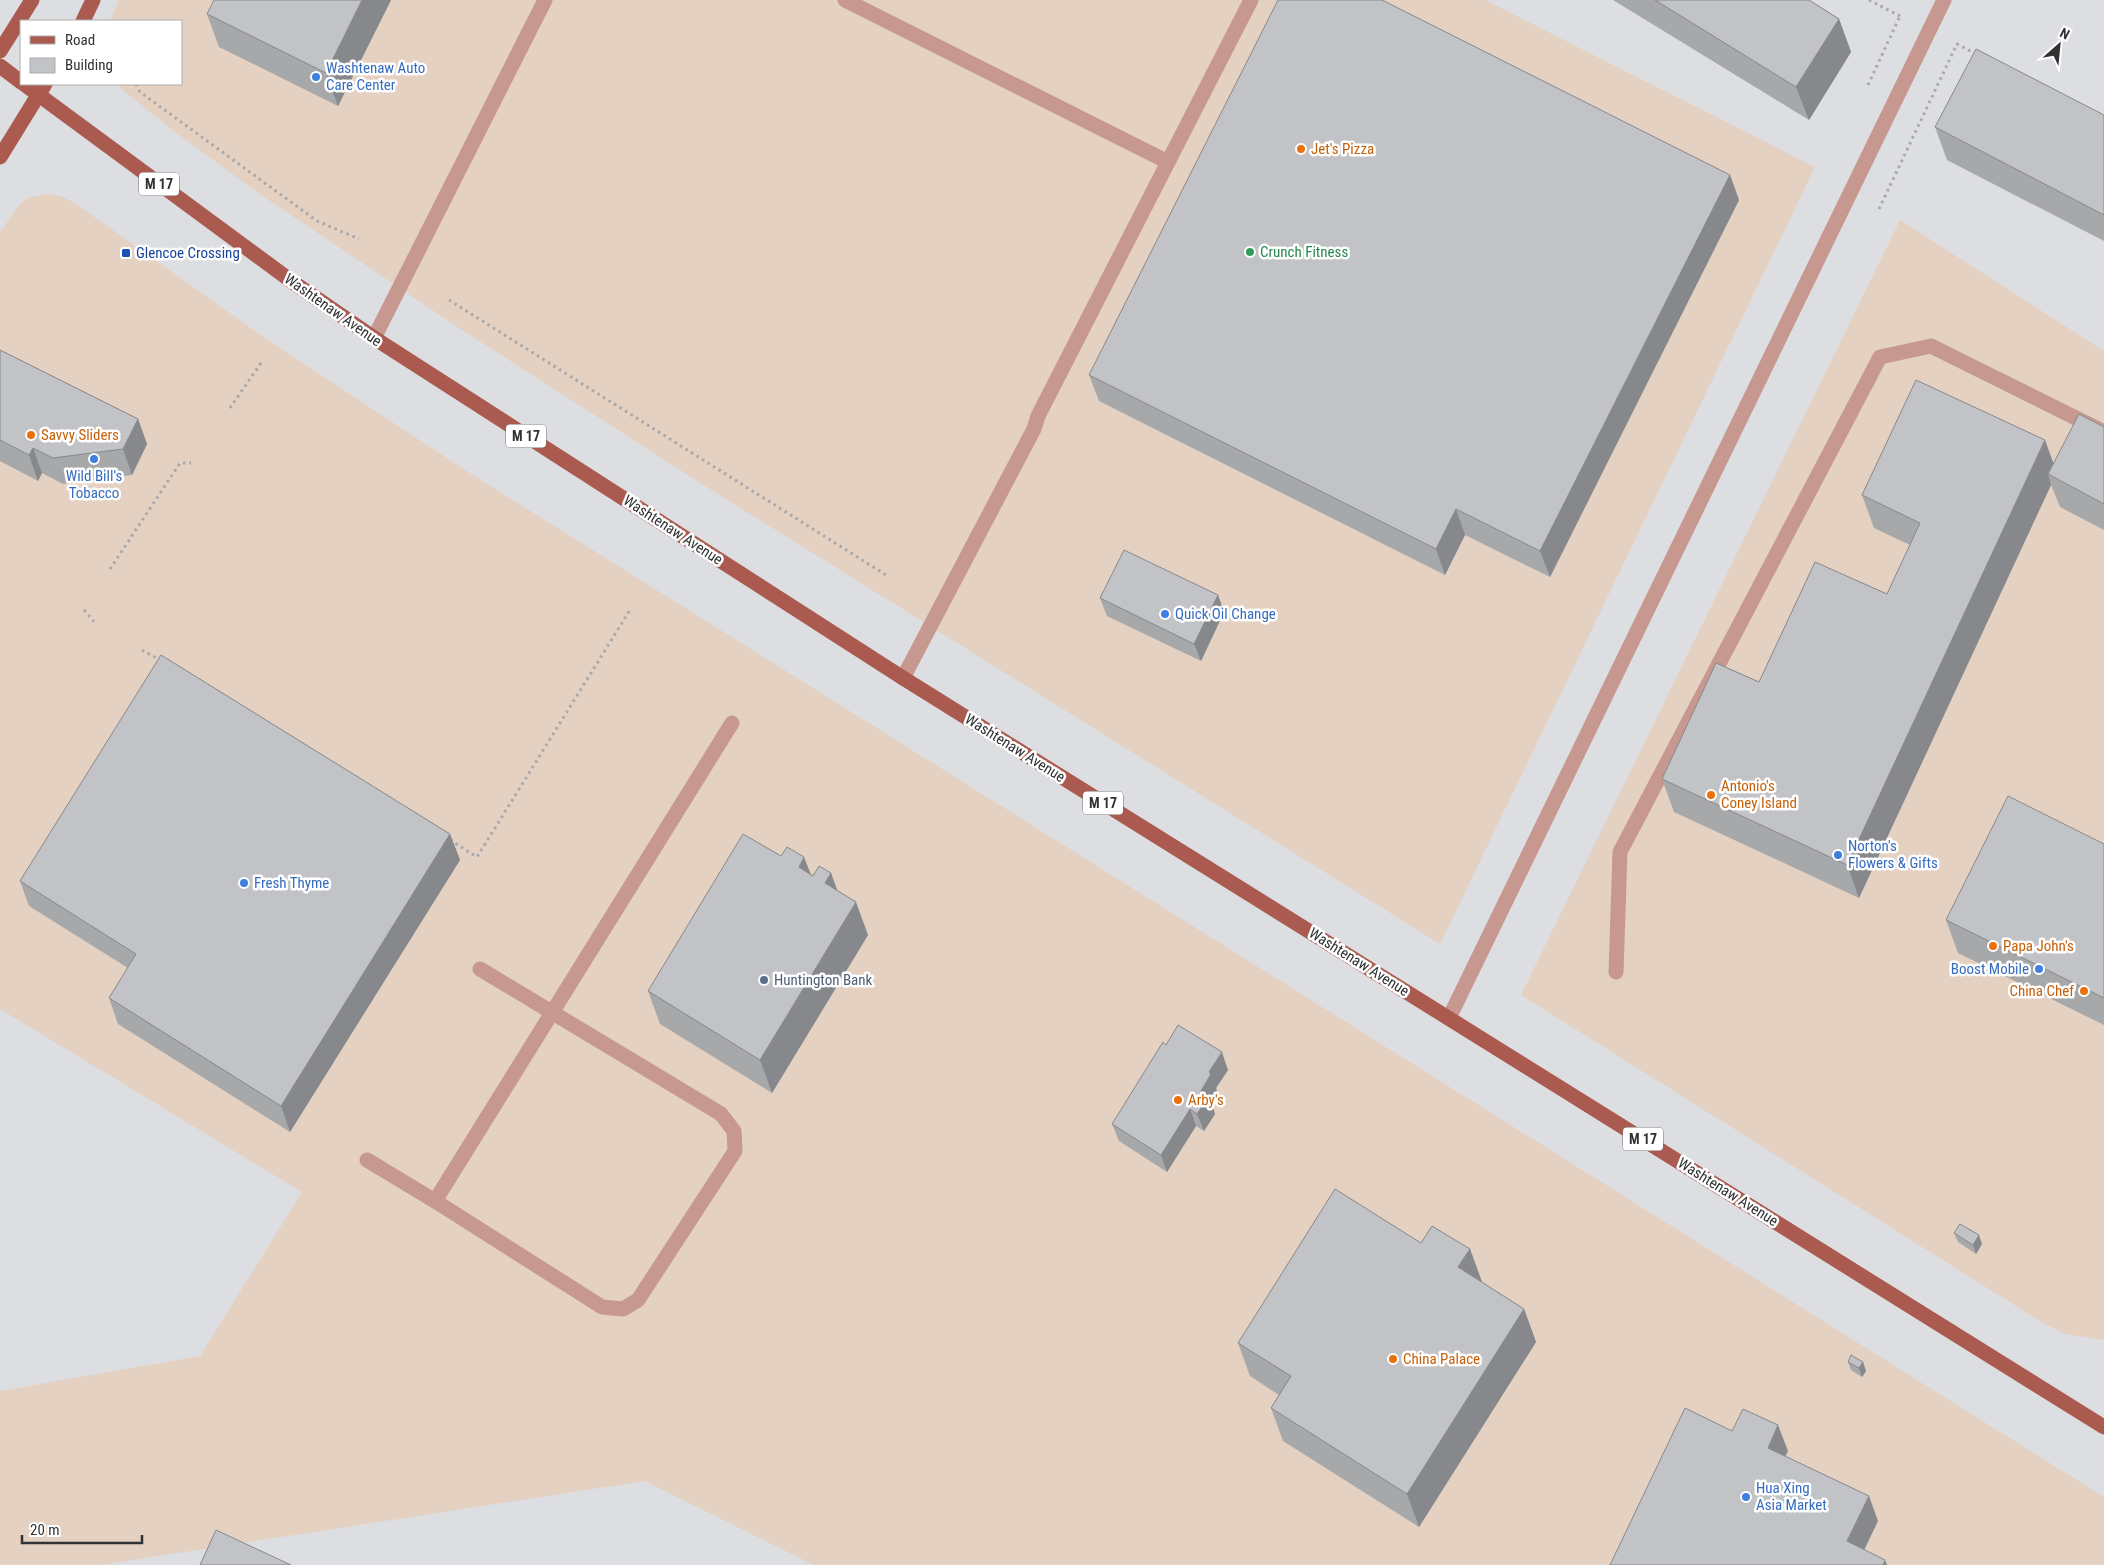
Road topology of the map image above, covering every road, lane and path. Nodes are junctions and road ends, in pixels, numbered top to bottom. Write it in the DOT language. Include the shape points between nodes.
graph roads {
  1 [pos="32,0"];
  2 [pos="93,0"];
  3 [pos="545,0"];
  4 [pos="845,0"];
  5 [pos="1251,0"];
  6 [pos="1869,0"];
  7 [pos="1944,0"];
  8 [pos="1900,16"];
  9 [pos="83,20"];
  10 [pos="0,51"];
  11 [pos="1983,57"];
  12 [pos="0,66"];
  13 [pos="20,81"];
  14 [pos="29,85"];
  15 [pos="136,85"];
  16 [pos="42,89"];
  17 [pos="0,157"];
  18 [pos="1168,162"];
  19 [pos="1878,209"];
  20 [pos="359,240"];
  21 [pos="449,300"];
  22 [pos="374,338"];
  23 [pos="261,363"];
  24 [pos="230,408"];
  25 [pos="2104,432"];
  26 [pos="191,463"];
  27 [pos="110,569"];
  28 [pos="886,575"];
  29 [pos="84,610"];
  30 [pos="630,610"];
  31 [pos="95,623"];
  32 [pos="142,650"];
  33 [pos="168,665"];
  34 [pos="903,678"];
  35 [pos="732,723"];
  36 [pos="444,836"];
  37 [pos="480,969"];
  38 [pos="1616,972"];
  39 [pos="552,1011"];
  40 [pos="1449,1018"];
  41 [pos="367,1160"];
  42 [pos="435,1201"];
  43 [pos="2104,1427"];
  1 -- 10 [label="main road"];
  2 -- 9 [label="main road"];
  3 -- 22 [label="lane"];
  4 -- 18 [label="lane"];
  5 -- 18 [label="lane"];
  6 -- 8 [label="path"];
  7 -- 40 [label="lane"];
  11 -- 19 [label="path" via="1958,44"];
  12 -- 13 [label="main road, Washtenaw Avenue / M 17"];
  14 -- 16 [label="main road, Washtenaw Avenue / M 17"];
  15 -- 20 [label="path" via="140,92 317,221"];
  16 -- 17 [label="main road"];
  16 -- 22 [label="main road, Washtenaw Avenue / M 17" via="287,278"];
  18 -- 34 [label="lane" via="1034,429"];
  21 -- 28 [label="path"];
  22 -- 34 [label="main road, Washtenaw Avenue / M 17"];
  23 -- 24 [label="path"];
  25 -- 38 [label="lane" via="1932,346 1880,357 1620,852"];
  26 -- 27 [label="path" via="180,463"];
  29 -- 31 [label="path"];
  30 -- 36 [label="path" via="477,857"];
  32 -- 33 [label="path"];
  34 -- 40 [label="main road, Washtenaw Avenue / M 17"];
  35 -- 39 [label="lane"];
  37 -- 39 [label="lane"];
  39 -- 42 [label="lane"];
  39 -- 42 [label="lane" via="721,1114 734,1131 735,1151 638,1300 623,1309 602,1307"];
  40 -- 43 [label="main road, Washtenaw Avenue / M 17"];
  41 -- 42 [label="lane"];
}
